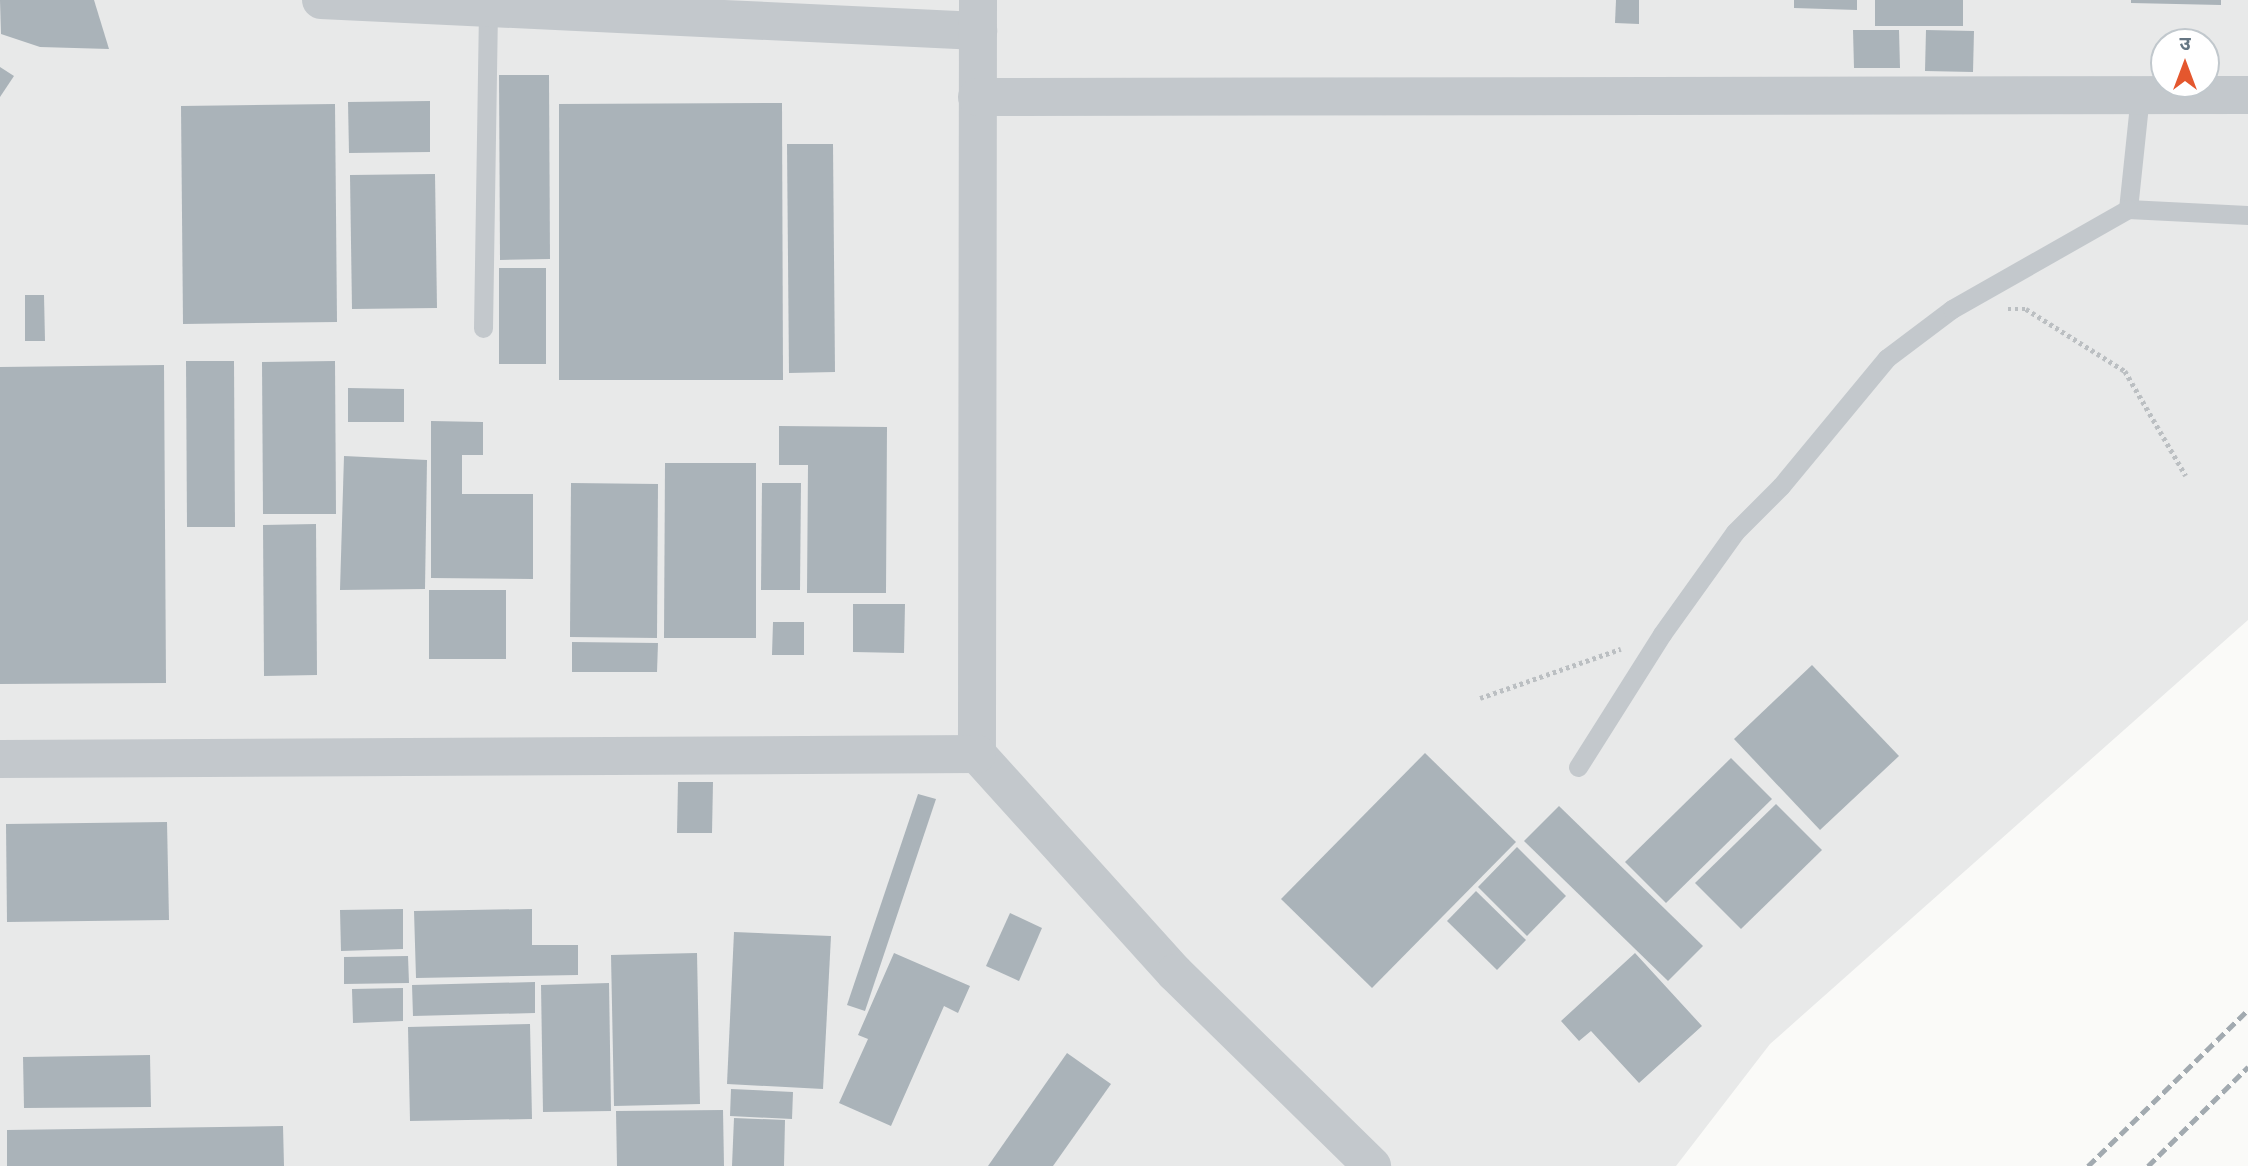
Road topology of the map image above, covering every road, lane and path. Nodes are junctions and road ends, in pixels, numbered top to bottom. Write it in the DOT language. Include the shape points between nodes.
graph roads {
  1 [pos="321,0"];
  2 [pos="488,8"];
  3 [pos="978,15"];
  4 [pos="2140,95"];
  5 [pos="2248,95"];
  6 [pos="977,97"];
  7 [pos="2128,209"];
  8 [pos="2248,215"];
  9 [pos="1952,309"];
  10 [pos="483,328"];
  11 [pos="2186,476"];
  12 [pos="1662,635"];
  13 [pos="1480,698"];
  14 [pos="977,754"];
  15 [pos="0,759"];
  16 [pos="1578,767"];
  17 [pos="1372,1166"];
  1 -- 2 [label="street"];
  2 -- 3 [label="street"];
  2 -- 10 [label="lane"];
  3 -- 6 [label="street"];
  4 -- 5 [label="street"];
  4 -- 6 [label="street"];
  4 -- 7 [label="lane"];
  6 -- 14 [label="street"];
  7 -- 8 [label="lane"];
  7 -- 9 [label="lane"];
  9 -- 11 [label="path" via="2026,309 2124,371"];
  9 -- 12 [label="lane" via="1887,358 1781,486 1735,532"];
  12 -- 13 [label="path"];
  12 -- 16 [label="lane"];
  14 -- 15 [label="street"];
  14 -- 17 [label="street" via="1175,973"];
}
